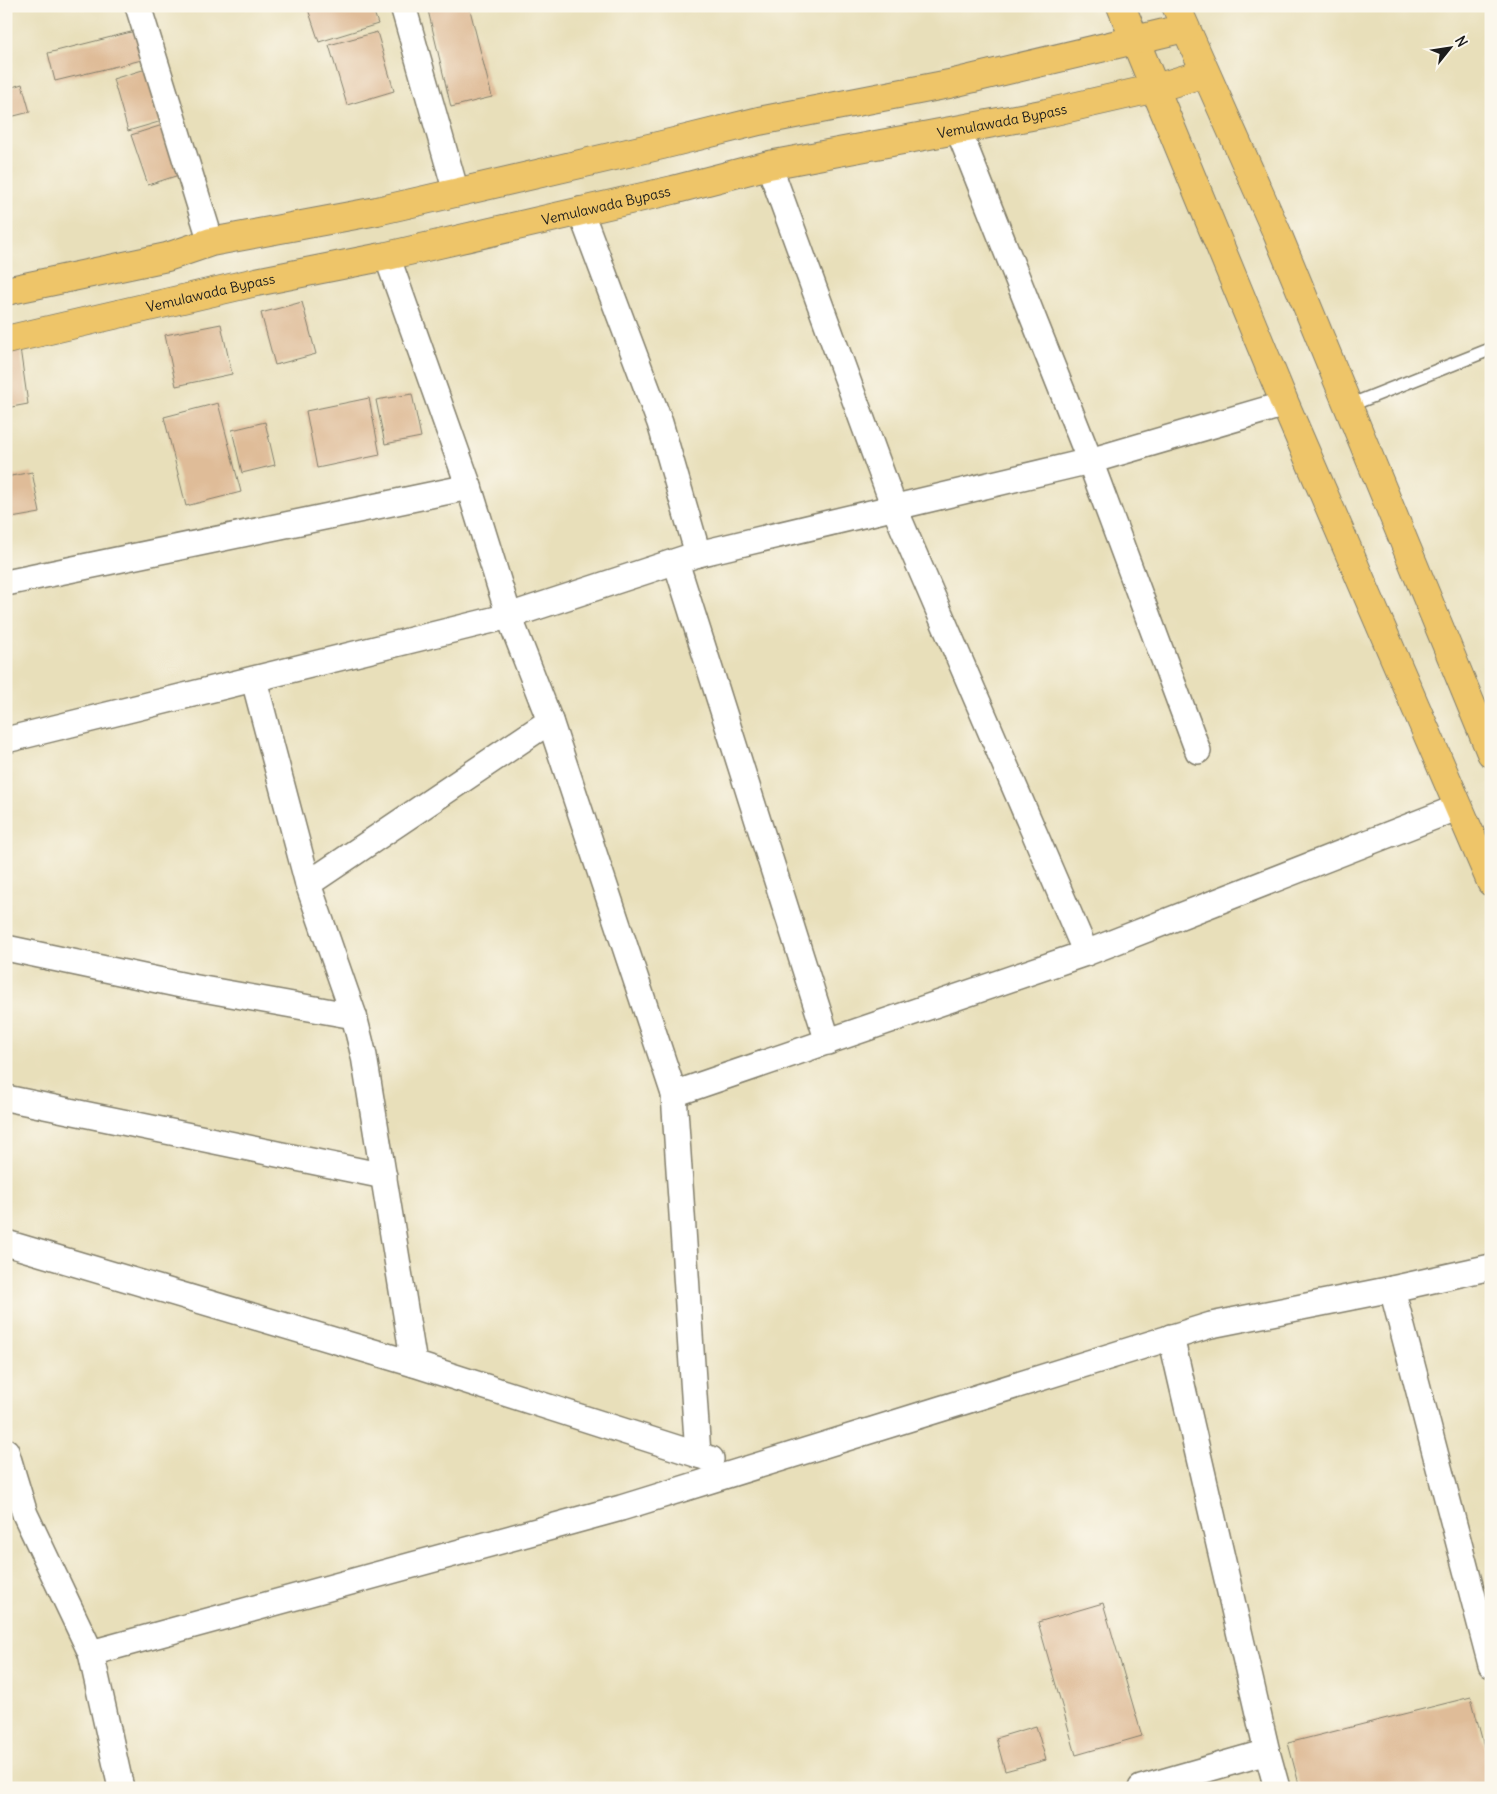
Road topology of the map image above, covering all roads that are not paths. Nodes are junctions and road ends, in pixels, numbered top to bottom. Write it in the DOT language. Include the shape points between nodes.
graph roads {
  1 [pos="138,6"];
  2 [pos="402,6"];
  3 [pos="1120,6"];
  4 [pos="1180,17"];
  5 [pos="1135,40"];
  6 [pos="1205,73"];
  7 [pos="1156,88"];
  8 [pos="958,129"];
  9 [pos="769,165"];
  10 [pos="456,192"];
  11 [pos="580,210"];
  12 [pos="211,242"];
  13 [pos="387,256"];
  14 [pos="6,291"];
  15 [pos="6,340"];
  16 [pos="1491,349"];
  17 [pos="1285,404"];
  18 [pos="1348,406"];
  19 [pos="1090,461"];
  20 [pos="469,487"];
  21 [pos="894,508"];
  22 [pos="687,558"];
  23 [pos="6,583"];
  24 [pos="509,616"];
  25 [pos="254,680"];
  26 [pos="550,721"];
  27 [pos="6,740"];
  28 [pos="1198,751"];
  29 [pos="1491,753"];
  30 [pos="1459,807"];
  31 [pos="1491,882"];
  32 [pos="308,884"];
  33 [pos="6,948"];
  34 [pos="1086,953"];
  35 [pos="354,1016"];
  36 [pos="828,1042"];
  37 [pos="674,1094"];
  38 [pos="6,1098"];
  39 [pos="384,1176"];
  40 [pos="8,1248"];
  41 [pos="1491,1267"];
  42 [pos="1392,1289"];
  43 [pos="1171,1338"];
  44 [pos="414,1364"];
  45 [pos="6,1451"];
  46 [pos="698,1455"];
  47 [pos="742,1470"];
  48 [pos="91,1653"];
  49 [pos="1491,1666"];
  50 [pos="1267,1752"];
  51 [pos="121,1788"];
  52 [pos="1140,1788"];
  53 [pos="1277,1788"];
  1 -- 12 [label="street"];
  2 -- 10 [label="street"];
  3 -- 5 [label="main road"];
  4 -- 5 [label="main road"];
  4 -- 6 [label="main road"];
  5 -- 7 [label="main road"];
  5 -- 10 [label="main road" via="949,84 759,121"];
  6 -- 7 [label="main road, Vemulawada Bypass"];
  6 -- 18 [label="main road" via="1277,233"];
  7 -- 8 [label="main road, Vemulawada Bypass"];
  7 -- 17 [label="main road"];
  8 -- 9 [label="main road, Vemulawada Bypass"];
  8 -- 19 [label="street"];
  9 -- 11 [label="main road, Vemulawada Bypass"];
  9 -- 21 [label="street"];
  10 -- 12 [label="main road" via="377,211"];
  11 -- 13 [label="main road, Vemulawada Bypass"];
  11 -- 22 [label="street" via="660,423"];
  12 -- 14 [label="main road" via="167,257"];
  13 -- 15 [label="main road, Vemulawada Bypass" via="256,282"];
  13 -- 20 [label="street"];
  16 -- 18 [label="lane"];
  17 -- 19 [label="street"];
  17 -- 30 [label="main road"];
  18 -- 29 [label="main road"];
  19 -- 21 [label="street"];
  19 -- 28 [label="street"];
  20 -- 23 [label="street"];
  20 -- 24 [label="street"];
  21 -- 22 [label="street"];
  21 -- 34 [label="street"];
  22 -- 24 [label="street"];
  22 -- 36 [label="street"];
  24 -- 25 [label="street"];
  24 -- 26 [label="street"];
  25 -- 27 [label="street"];
  25 -- 32 [label="street"];
  26 -- 32 [label="street"];
  26 -- 37 [label="street"];
  30 -- 31 [label="main road"];
  30 -- 34 [label="street"];
  32 -- 35 [label="street"];
  33 -- 35 [label="street" via="186,986"];
  34 -- 36 [label="street"];
  35 -- 39 [label="street"];
  36 -- 37 [label="street"];
  37 -- 46 [label="street"];
  38 -- 39 [label="street"];
  39 -- 44 [label="street"];
  40 -- 44 [label="street"];
  41 -- 42 [label="street"];
  42 -- 43 [label="street" via="1212,1325"];
  42 -- 49 [label="street"];
  43 -- 47 [label="street"];
  43 -- 50 [label="street"];
  44 -- 46 [label="street"];
  45 -- 48 [label="street" via="25,1514"];
  46 -- 47 [label="street"];
  47 -- 48 [label="street" via="621,1508"];
  48 -- 51 [label="street"];
  50 -- 52 [label="street"];
  50 -- 53 [label="street"];
}
